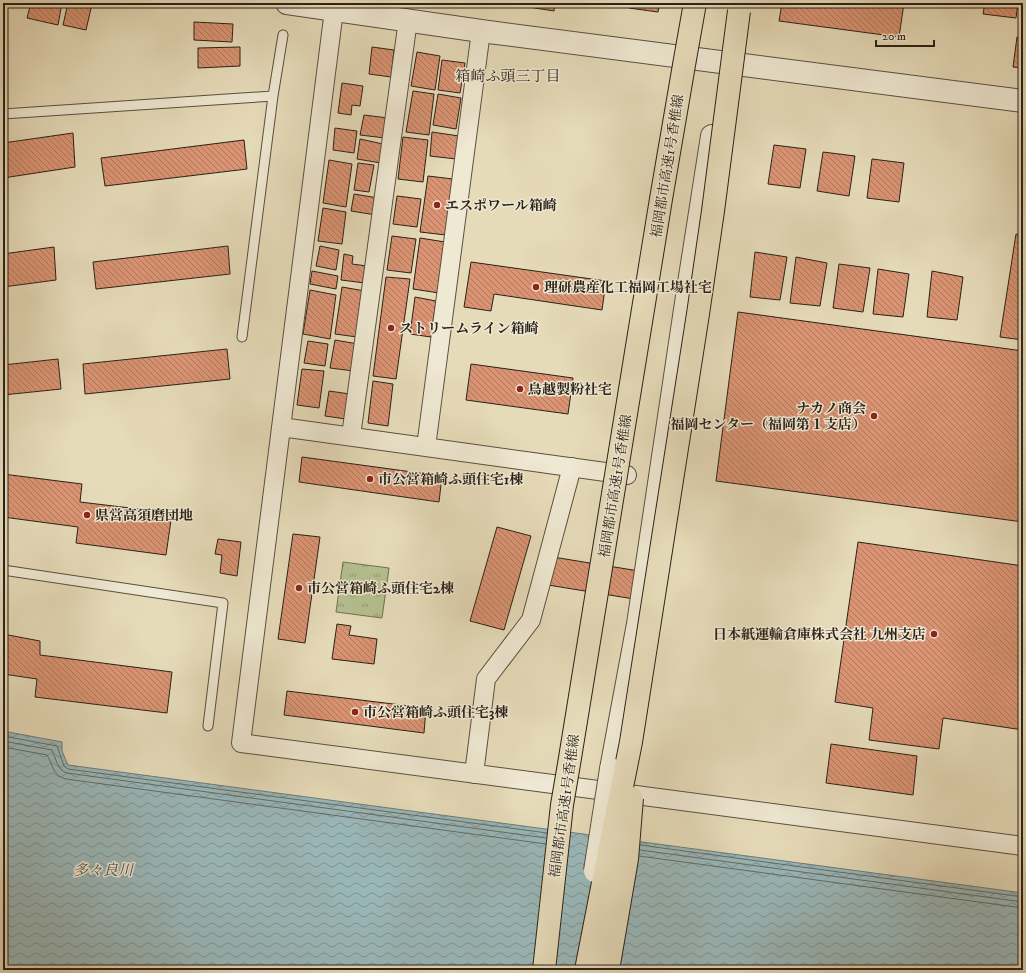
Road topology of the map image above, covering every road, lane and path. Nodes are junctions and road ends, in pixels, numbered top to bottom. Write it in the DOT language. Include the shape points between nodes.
graph roads {
  1 [pos="287,3"];
  2 [pos="682,3"];
  3 [pos="696,3"];
  4 [pos="736,7"];
  5 [pos="334,10"];
  6 [pos="408,20"];
  7 [pos="481,31"];
  8 [pos="283,35"];
  9 [pos="692,58"];
  10 [pos="724,62"];
  11 [pos="273,96"];
  12 [pos="1023,101"];
  13 [pos="3,114"];
  14 [pos="661,199"];
  15 [pos="242,337"];
  16 [pos="281,427"];
  17 [pos="351,436"];
  18 [pos="426,447"];
  19 [pos="572,467"];
  20 [pos="627,475"];
  21 [pos="3,570"];
  22 [pos="208,726"];
  23 [pos="631,742"];
  24 [pos="474,774"];
  25 [pos="1023,846"];
  26 [pos="544,970"];
  27 [pos="580,970"];
  28 [pos="586,970"];
  29 [pos="608,970"];
  1 -- 5 [label="street"];
  2 -- 14 [label="highway, bridge" via="673,67"];
  3 -- 9 [label="street"];
  3 -- 14 [label="highway, 福岡都市高速1号香椎線, bridge"];
  4 -- 10 [label="street" via="732,12"];
  4 -- 23 [label="highway, bridge" via="713,211"];
  5 -- 6 [label="street"];
  5 -- 16 [label="street"];
  6 -- 7 [label="street"];
  6 -- 17 [label="street"];
  7 -- 9 [label="street"];
  7 -- 18 [label="street"];
  8 -- 11 [label="lane"];
  9 -- 10 [label="street"];
  9 -- 20 [label="street"];
  10 -- 12 [label="street"];
  10 -- 27 [label="street, bridge" via="638,624 611,769"];
  11 -- 13 [label="lane"];
  11 -- 15 [label="lane"];
  14 -- 26 [label="highway, 福岡都市高速1号香椎線, bridge" via="562,805"];
  16 -- 17 [label="street"];
  16 -- 24 [label="street" via="241,743"];
  17 -- 18 [label="street"];
  18 -- 19 [label="street"];
  19 -- 20 [label="street"];
  19 -- 24 [label="street" via="531,620 486,679"];
  20 -- 26 [label="street, bridge"];
  21 -- 22 [label="lane" via="223,603"];
  23 -- 28 [label="highway, bridge"];
  23 -- 29 [label="highway, bridge" via="633,784 628,859"];
  24 -- 25 [label="street"];
}
